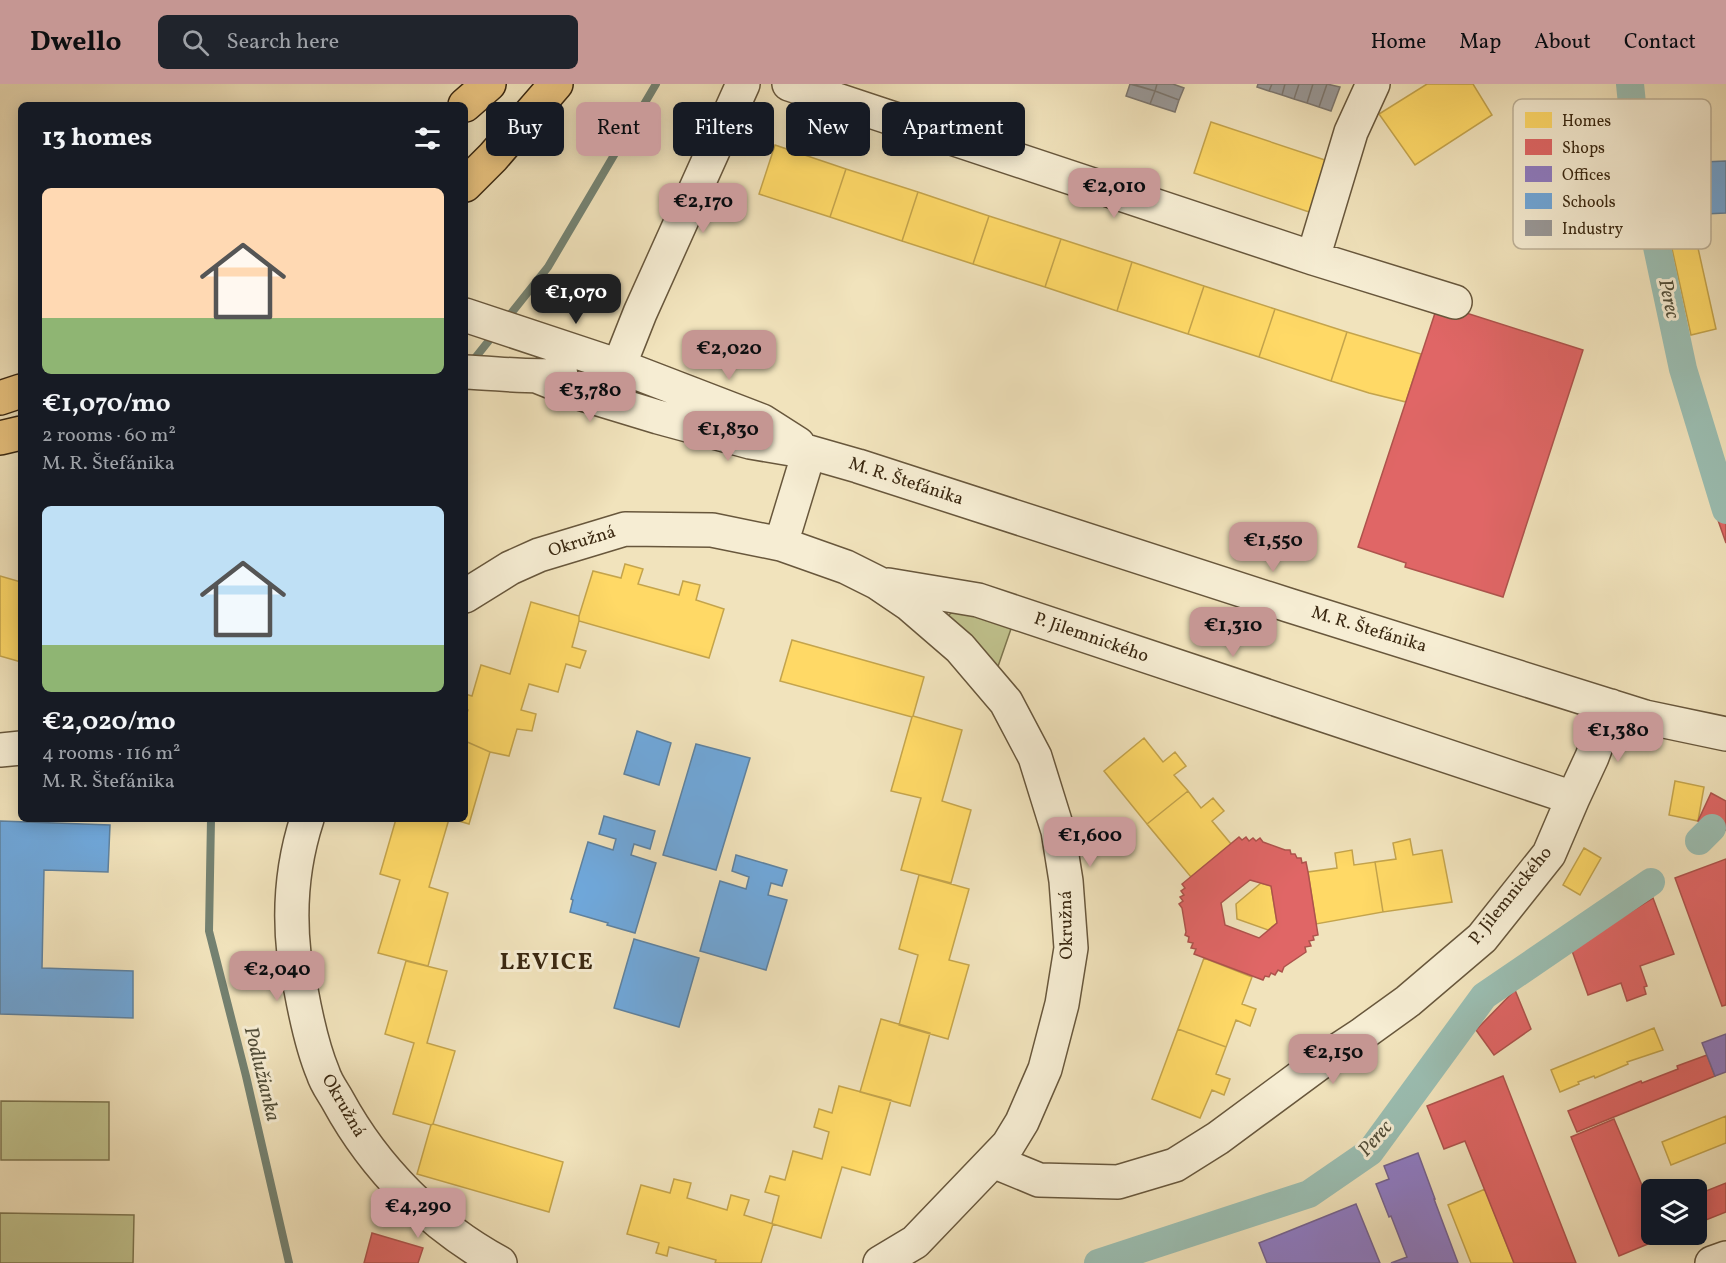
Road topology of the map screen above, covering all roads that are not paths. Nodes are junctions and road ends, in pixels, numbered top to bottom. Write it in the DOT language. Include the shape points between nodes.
graph roads {
  1 [pos="489,84"];
  2 [pos="556,84"];
  3 [pos="743,84"];
  4 [pos="789,84"];
  5 [pos="1373,84"];
  6 [pos="468,102"];
  7 [pos="468,181"];
  8 [pos="1313,258"];
  9 [pos="1455,302"];
  10 [pos="470,316"];
  11 [pos="619,366"];
  12 [pos="479,372"];
  13 [pos="539,377"];
  14 [pos="18,392"];
  15 [pos="0,398"];
  16 [pos="658,417"];
  17 [pos="18,434"];
  18 [pos="0,438"];
  19 [pos="809,452"];
  20 [pos="781,544"];
  21 [pos="878,583"];
  22 [pos="468,595"];
  23 [pos="1611,706"];
  24 [pos="1726,734"];
  25 [pos="18,748"];
  26 [pos="0,750"];
  27 [pos="1573,798"];
  28 [pos="306,822"];
  29 [pos="993,1161"];
  30 [pos="1726,1258"];
  31 [pos="500,1263"];
  32 [pos="880,1263"];
  33 [pos="1712,1263"];
  1 -- 6 [label="main road"];
  2 -- 7 [label="main road"];
  3 -- 11 [label="street"];
  4 -- 8 [label="street"];
  5 -- 8 [label="street" via="1351,132"];
  8 -- 9 [label="street"];
  10 -- 11 [label="street, M. R. Štefánika"];
  11 -- 13 [label="street, M. R. Štefánika"];
  11 -- 16 [label="street"];
  11 -- 19 [label="street, M. R. Štefánika" via="762,421"];
  12 -- 13 [label="street, M. R. Štefánika"];
  13 -- 16 [label="street, M. R. Štefánika"];
  14 -- 15 [label="main road"];
  16 -- 19 [label="street, M. R. Štefánika" via="750,442"];
  17 -- 18 [label="main road"];
  19 -- 20 [label="street"];
  19 -- 23 [label="street, M. R. Štefánika"];
  20 -- 21 [label="street, Okružná"];
  20 -- 22 [label="street, Okružná" via="712,530 625,529 539,555"];
  21 -- 27 [label="street, P. Jilemnického" via="978,600"];
  21 -- 29 [label="street, Okružná" via="960,648 1006,702 1035,757 1058,831 1071,948 1062,1004 1045,1069 1022,1122"];
  23 -- 24 [label="street, M. R. Štefánika"];
  23 -- 27 [label="street, P. Jilemnického"];
  25 -- 26 [label="street"];
  27 -- 29 [label="street, P. Jilemnického" via="1549,854 1482,938 1408,1001 1175,1166 1118,1182 1039,1180"];
  28 -- 31 [label="street, Okružná" via="291,900 294,954 306,1017 323,1074 377,1161 427,1213"];
  29 -- 32 [label="street, Okružná" via="915,1242"];
  30 -- 33 [label="street"];
}
